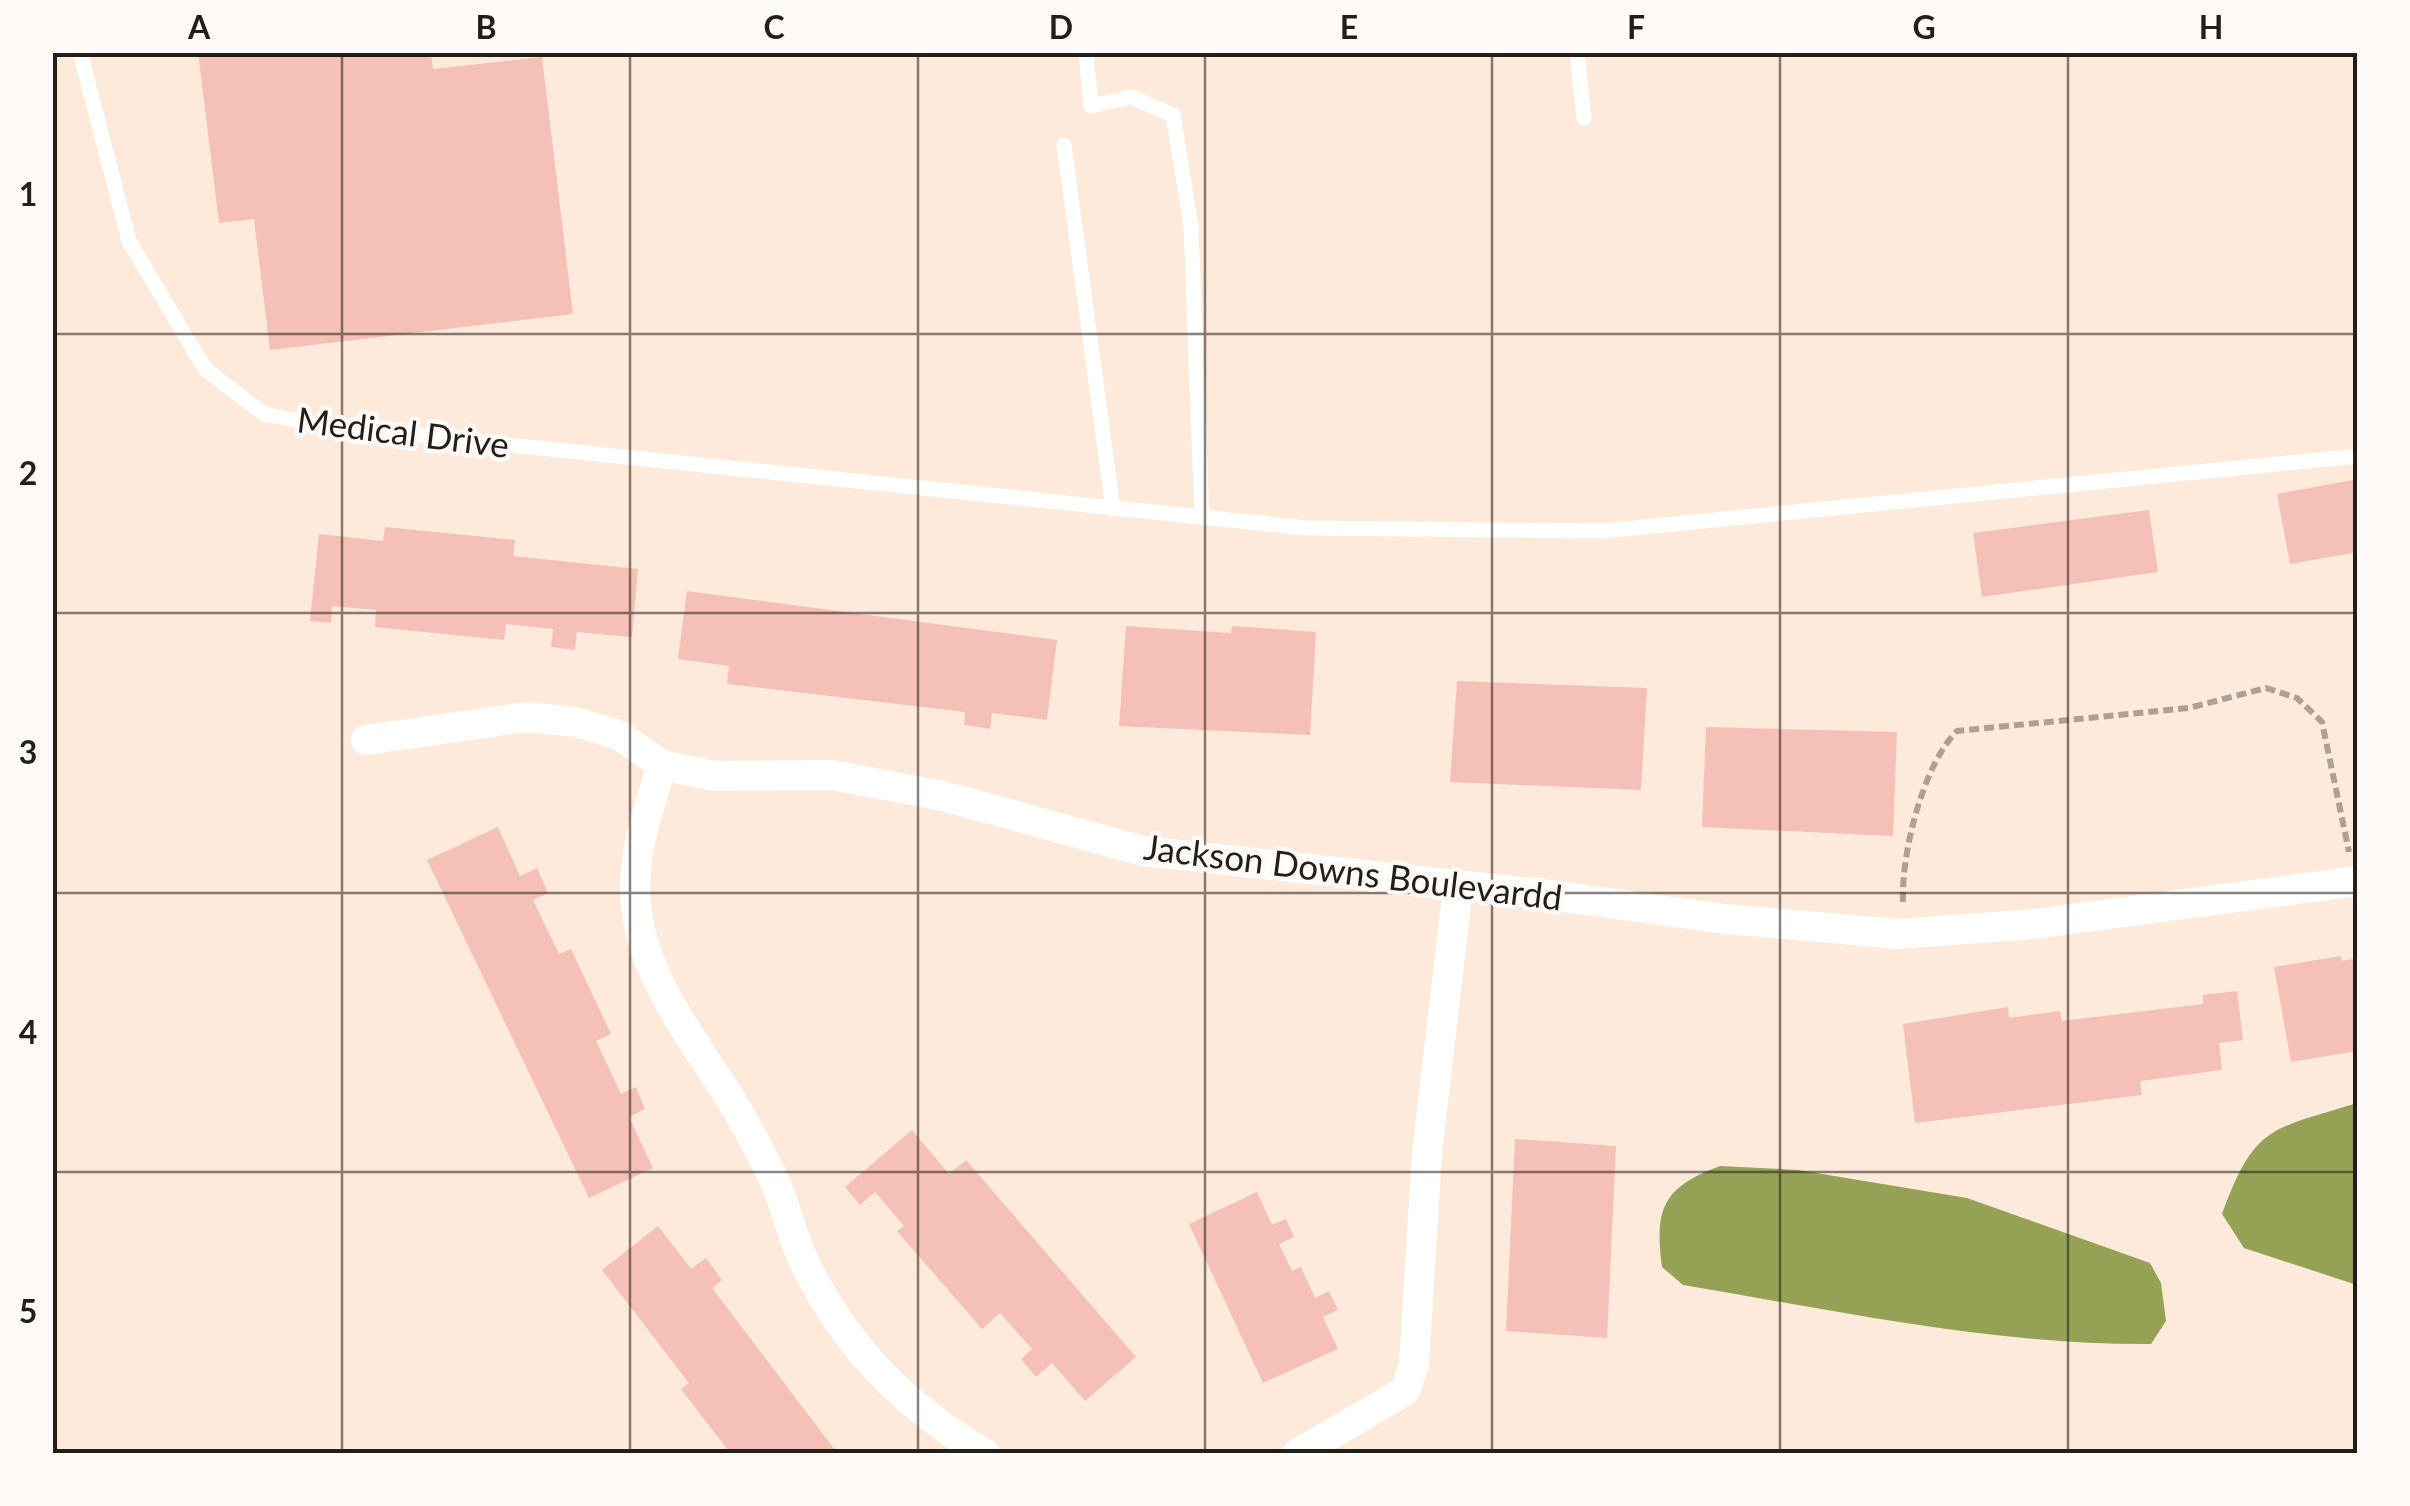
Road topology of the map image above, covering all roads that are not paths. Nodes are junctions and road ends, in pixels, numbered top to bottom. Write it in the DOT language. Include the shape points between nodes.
graph roads {
  1 [pos="80,52"];
  2 [pos="1086,52"];
  3 [pos="1576,52"];
  4 [pos="1584,118"];
  5 [pos="1064,145"];
  6 [pos="2358,456"];
  7 [pos="1112,509"];
  8 [pos="1202,518"];
  9 [pos="366,740"];
  10 [pos="662,765"];
  11 [pos="2356,881"];
  12 [pos="1458,887"];
  13 [pos="986,1454"];
  14 [pos="1298,1454"];
  1 -- 7 [label="lane, Medical Drive" via="129,241 206,368 264,414 660,464"];
  2 -- 8 [label="lane" via="1091,106 1131,97 1173,115 1191,226"];
  3 -- 4 [label="lane"];
  5 -- 7 [label="lane"];
  6 -- 8 [label="lane, Medical Drive" via="1603,531 1308,528"];
  7 -- 8 [label="lane, Medical Drive"];
  9 -- 10 [label="street, Jackson Downs Boulevardd" via="527,717 619,735"];
  10 -- 12 [label="street, Jackson Downs Boulevardd" via="716,776 832,775 943,796 1142,852"];
  10 -- 13 [label="street" via="633,864 638,921 657,974 775,1182 836,1322 881,1378 934,1423"];
  11 -- 12 [label="street, Jackson Downs Boulevardd" via="2034,924 1904,934"];
  12 -- 14 [label="street" via="1427,1153 1414,1364 1406,1392"];
}
